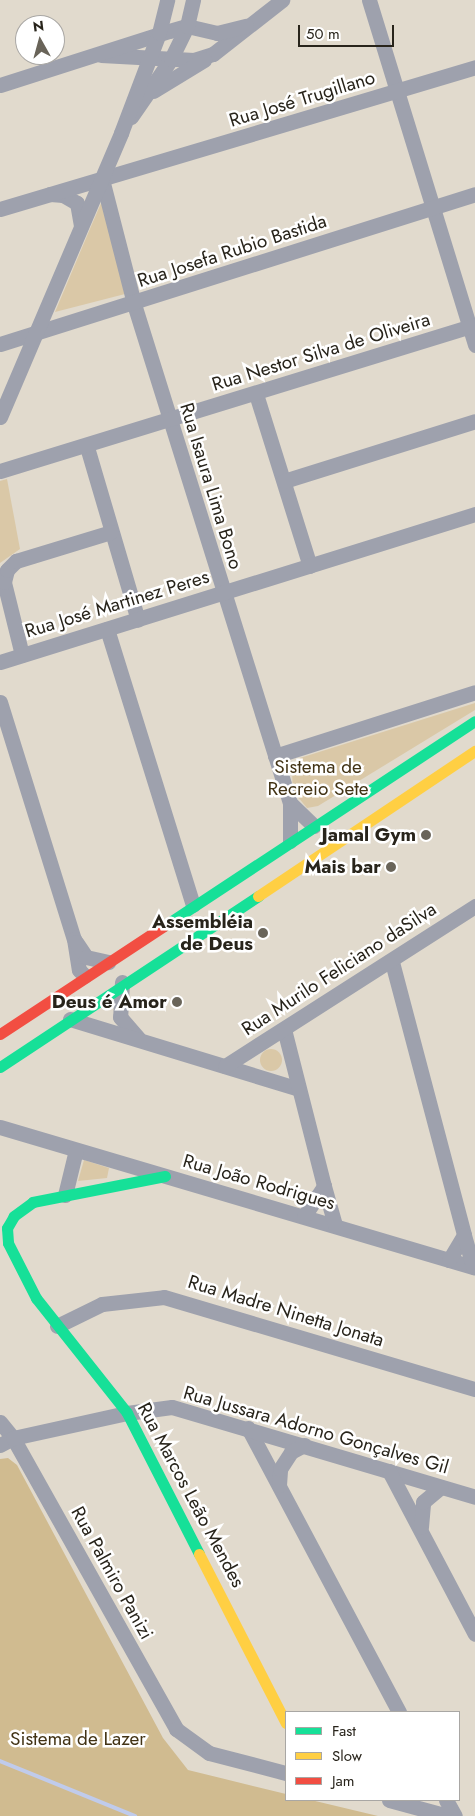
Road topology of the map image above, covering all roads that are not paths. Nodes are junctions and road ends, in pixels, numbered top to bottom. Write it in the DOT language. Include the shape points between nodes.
graph roads {
  1 [pos="166,0"];
  2 [pos="193,0"];
  3 [pos="282,0"];
  4 [pos="369,0"];
  5 [pos="187,26"];
  6 [pos="246,26"];
  7 [pos="159,33"];
  8 [pos="213,54"];
  9 [pos="125,55"];
  10 [pos="92,56"];
  11 [pos="147,58"];
  12 [pos="171,59"];
  13 [pos="475,67"];
  14 [pos="138,81"];
  15 [pos="0,85"];
  16 [pos="398,91"];
  17 [pos="148,94"];
  18 [pos="121,133"];
  19 [pos="114,149"];
  20 [pos="140,168"];
  21 [pos="102,179"];
  22 [pos="49,194"];
  23 [pos="475,194"];
  24 [pos="432,207"];
  25 [pos="0,210"];
  26 [pos="81,227"];
  27 [pos="134,304"];
  28 [pos="472,326"];
  29 [pos="38,332"];
  30 [pos="0,344"];
  31 [pos="475,344"];
  32 [pos="256,394"];
  33 [pos="0,417"];
  34 [pos="171,420"];
  35 [pos="475,421"];
  36 [pos="87,447"];
  37 [pos="2,470"];
  38 [pos="284,480"];
  39 [pos="475,514"];
  40 [pos="111,532"];
  41 [pos="310,566"];
  42 [pos="223,592"];
  43 [pos="138,620"];
  44 [pos="107,629"];
  45 [pos="22,655"];
  46 [pos="0,662"];
  47 [pos="475,692"];
  48 [pos="0,702"];
  49 [pos="475,721"];
  50 [pos="475,751"];
  51 [pos="275,756"];
  52 [pos="290,803"];
  53 [pos="314,826"];
  54 [pos="354,829"];
  55 [pos="290,841"];
  56 [pos="193,904"];
  57 [pos="475,906"];
  58 [pos="74,939"];
  59 [pos="75,955"];
  60 [pos="108,962"];
  61 [pos="392,962"];
  62 [pos="85,976"];
  63 [pos="116,986"];
  64 [pos="67,988"];
  65 [pos="70,1019"];
  66 [pos="284,1029"];
  67 [pos="0,1034"];
  68 [pos="144,1042"];
  69 [pos="225,1066"];
  70 [pos="0,1067"];
  71 [pos="299,1089"];
  72 [pos="0,1115"];
  73 [pos="0,1127"];
  74 [pos="31,1135"];
  75 [pos="76,1150"];
  76 [pos="165,1176"];
  77 [pos="324,1186"];
  78 [pos="65,1195"];
  79 [pos="304,1216"];
  80 [pos="335,1225"];
  81 [pos="464,1235"];
  82 [pos="449,1260"];
  83 [pos="474,1268"];
  84 [pos="57,1326"];
  85 [pos="475,1389"];
  86 [pos="127,1413"];
  87 [pos="0,1422"];
  88 [pos="248,1428"];
  89 [pos="7,1441"];
  90 [pos="304,1445"];
  91 [pos="388,1471"];
  92 [pos="278,1485"];
  93 [pos="442,1487"];
  94 [pos="475,1497"];
  95 [pos="422,1531"];
  96 [pos="475,1634"];
  97 [pos="398,1711"];
  98 [pos="285,1721"];
  99 [pos="284,1767"];
  100 [pos="397,1801"];
  101 [pos="447,1801"];
  102 [pos="421,1804"];
  103 [pos="448,1816"];
  104 [pos="456,1816"];
  1 -- 7 [label="street"];
  2 -- 5 [label="street"];
  3 -- 6 [label="street"];
  4 -- 16 [label="street"];
  5 -- 6 [label="street" via="217,33"];
  5 -- 7 [label="street"];
  5 -- 12 [label="street"];
  6 -- 8 [label="street"];
  7 -- 10 [label="street"];
  7 -- 11 [label="street"];
  8 -- 12 [label="street" via="194,60"];
  8 -- 17 [label="street"];
  9 -- 10 [label="street"];
  9 -- 11 [label="street"];
  9 -- 14 [label="street"];
  10 -- 15 [label="street"];
  11 -- 12 [label="street"];
  11 -- 14 [label="street"];
  12 -- 17 [label="street"];
  13 -- 16 [label="street, Rua José Trugillano"];
  14 -- 18 [label="street"];
  16 -- 20 [label="street, Rua José Trugillano"];
  16 -- 24 [label="street"];
  17 -- 18 [label="street"];
  18 -- 19 [label="street"];
  19 -- 20 [label="street" via="125,163"];
  19 -- 21 [label="street"];
  20 -- 21 [label="street, Rua José Trugillano"];
  21 -- 22 [label="street, Rua José Trugillano"];
  21 -- 26 [label="street"];
  21 -- 27 [label="street, Rua Isaura Lima Bono"];
  22 -- 25 [label="street, Rua José Trugillano"];
  22 -- 26 [label="street" via="63,195 77,203"];
  23 -- 24 [label="street, Rua Josefa Rubio Bastida"];
  24 -- 27 [label="street, Rua Josefa Rubio Bastida"];
  24 -- 28 [label="street"];
  26 -- 29 [label="street"];
  27 -- 29 [label="street, Rua Josefa Rubio Bastida"];
  27 -- 34 [label="street, Rua Isaura Lima Bono"];
  28 -- 31 [label="street"];
  28 -- 32 [label="street, Rua Nestor Silva de Oliveira"];
  29 -- 30 [label="street, Rua Josefa Rubio Bastida"];
  29 -- 33 [label="street"];
  32 -- 34 [label="street, Rua Nestor Silva de Oliveira"];
  32 -- 38 [label="street"];
  34 -- 36 [label="street, Rua Nestor Silva de Oliveira"];
  34 -- 42 [label="street, Rua Isaura Lima Bono"];
  35 -- 38 [label="street"];
  36 -- 37 [label="street, Rua Nestor Silva de Oliveira"];
  36 -- 40 [label="street"];
  38 -- 41 [label="street"];
  39 -- 41 [label="street, Rua José Martinez Peres"];
  40 -- 43 [label="street"];
  40 -- 45 [label="street" via="16,562 7,570 4,582"];
  41 -- 42 [label="street, Rua José Martinez Peres"];
  42 -- 43 [label="street, Rua José Martinez Peres"];
  42 -- 51 [label="street, Rua Isaura Lima Bono"];
  43 -- 44 [label="street, Rua José Martinez Peres"];
  44 -- 45 [label="street, Rua José Martinez Peres"];
  44 -- 56 [label="street"];
  45 -- 46 [label="street, Rua José Martinez Peres"];
  47 -- 51 [label="street"];
  48 -- 58 [label="street"];
  49 -- 53 [label="main road"];
  50 -- 54 [label="main road"];
  51 -- 52 [label="street, Rua Isaura Lima Bono"];
  52 -- 53 [label="street, Rua Isaura Lima Bono"];
  52 -- 55 [label="street, Rua Isaura Lima Bono"];
  53 -- 54 [label="main road" via="326,835"];
  53 -- 55 [label="main road"];
  54 -- 63 [label="main road"];
  55 -- 56 [label="main road"];
  56 -- 60 [label="main road"];
  57 -- 61 [label="street, Rua Murilo Feliciano daSilva"];
  58 -- 59 [label="street"];
  58 -- 60 [label="street" via="86,957"];
  59 -- 62 [label="street"];
  59 -- 64 [label="street"];
  60 -- 62 [label="main road"];
  61 -- 66 [label="street, Rua Murilo Feliciano daSilva"];
  61 -- 81 [label="street"];
  62 -- 63 [label="main road" via="100,984"];
  62 -- 64 [label="main road"];
  63 -- 65 [label="main road"];
  63 -- 68 [label="street" via="120,1017"];
  64 -- 67 [label="main road"];
  65 -- 68 [label="street"];
  65 -- 70 [label="main road"];
  66 -- 69 [label="street, Rua Murilo Feliciano daSilva"];
  66 -- 71 [label="street"];
  68 -- 69 [label="street"];
  69 -- 71 [label="street"];
  71 -- 77 [label="street"];
  72 -- 74 [label="street, Rua João Rodrigues"];
  73 -- 74 [label="street, Rua João Rodrigues"];
  74 -- 75 [label="street, Rua João Rodrigues"];
  75 -- 76 [label="street, Rua João Rodrigues"];
  75 -- 78 [label="street"];
  76 -- 78 [label="main road, Rua Marcos Leão Mendes"];
  76 -- 79 [label="street, Rua João Rodrigues"];
  77 -- 79 [label="street"];
  77 -- 80 [label="street"];
  78 -- 84 [label="main road, Rua Marcos Leão Mendes" via="21,1208 8,1228 8,1243 22,1273"];
  79 -- 80 [label="street, Rua João Rodrigues"];
  80 -- 82 [label="street, Rua João Rodrigues"];
  81 -- 82 [label="street"];
  81 -- 83 [label="street"];
  82 -- 83 [label="street, Rua João Rodrigues"];
  84 -- 85 [label="street, Rua Madre Ninetta Jonata" via="102,1304 164,1297"];
  84 -- 86 [label="main road, Rua Marcos Leão Mendes"];
  86 -- 88 [label="street, Rua Jussara Adorno Gonçalves Gil" via="172,1407"];
  86 -- 89 [label="street, Rua Jussara Adorno Gonçalves Gil"];
  86 -- 98 [label="main road, Rua Marcos Leão Mendes"];
  87 -- 89 [label="street, Rua Palmiro Panizi"];
  88 -- 90 [label="street, Rua Jussara Adorno Gonçalves Gil"];
  88 -- 92 [label="street"];
  89 -- 99 [label="street, Rua Palmiro Panizi" via="176,1729 209,1753"];
  90 -- 91 [label="street, Rua Jussara Adorno Gonçalves Gil"];
  90 -- 92 [label="street" via="292,1452 280,1469"];
  91 -- 93 [label="street, Rua Jussara Adorno Gonçalves Gil"];
  91 -- 95 [label="street"];
  92 -- 97 [label="street"];
  93 -- 94 [label="street, Rua Jussara Adorno Gonçalves Gil"];
  93 -- 95 [label="street" via="423,1502"];
  95 -- 96 [label="street"];
  100 -- 102 [label="street"];
  101 -- 104 [label="street"];
  102 -- 103 [label="street"];
}
